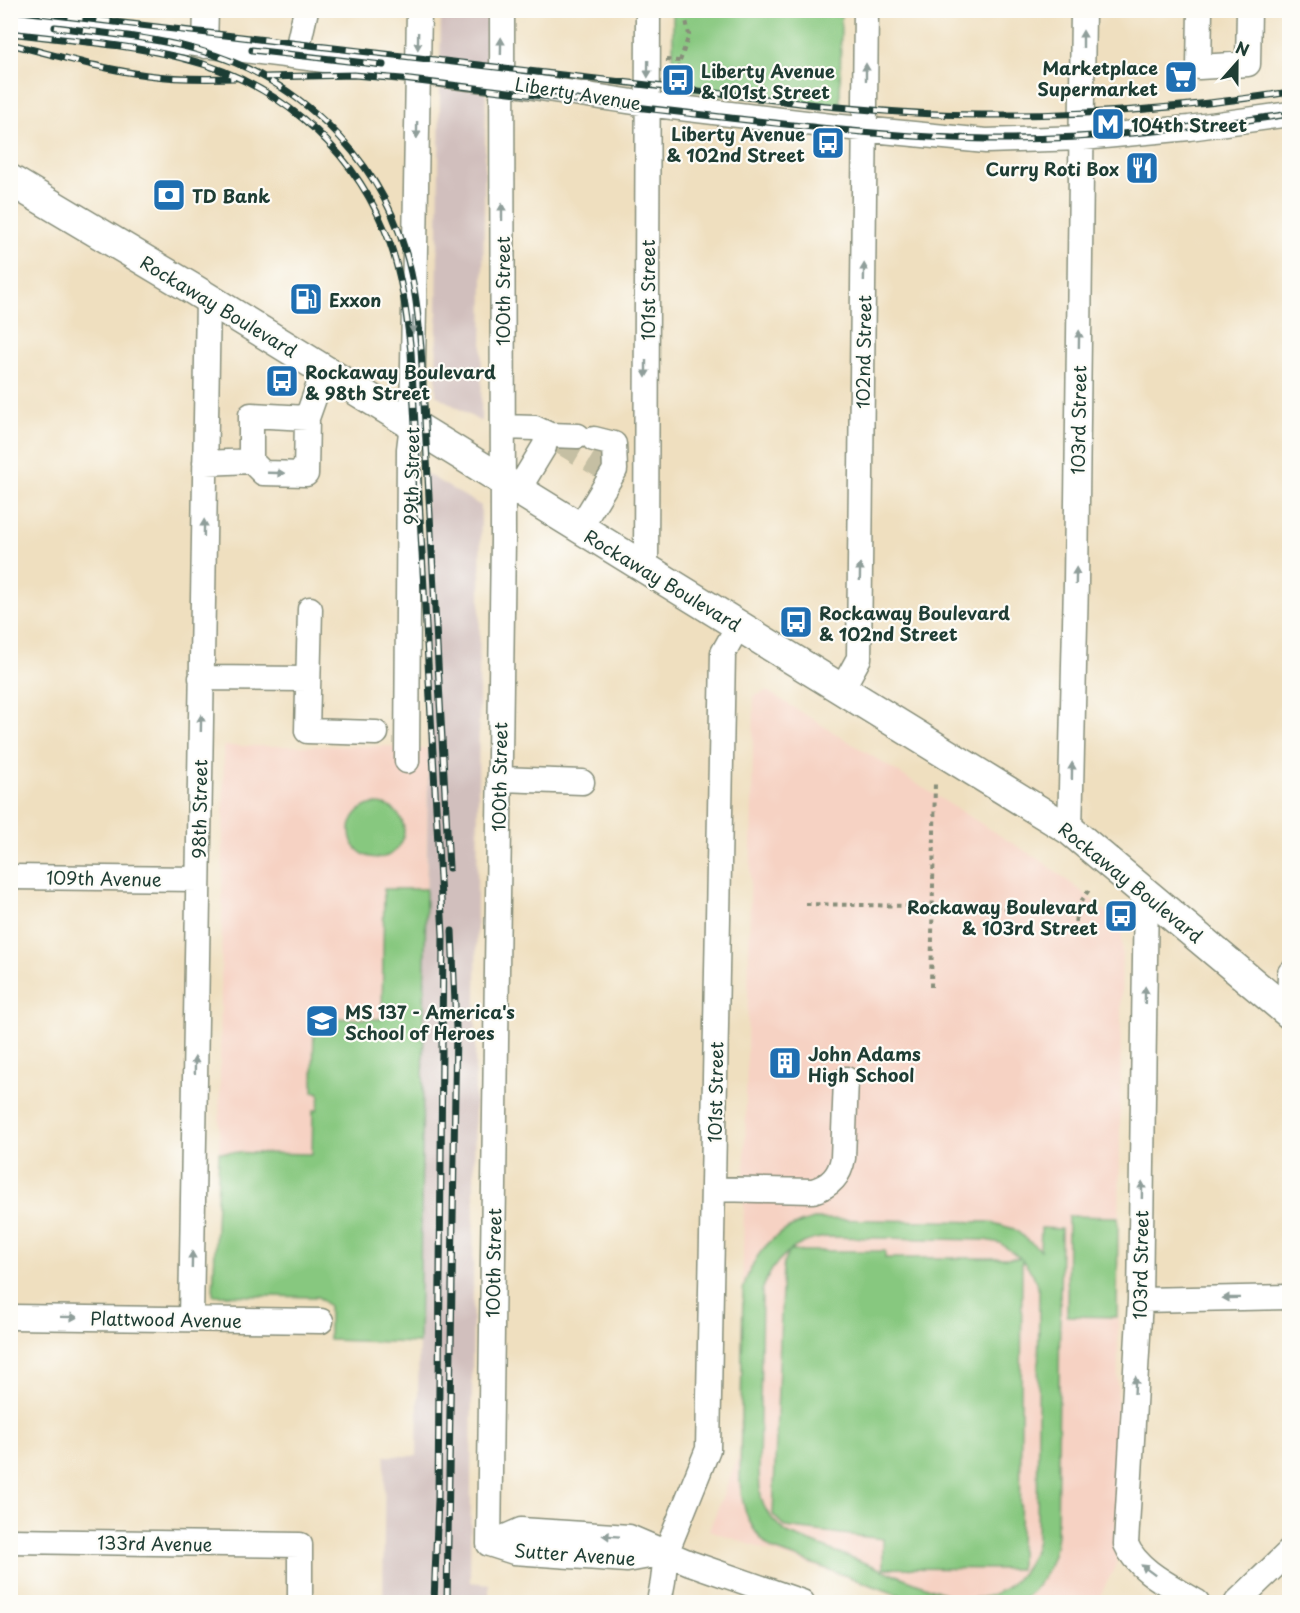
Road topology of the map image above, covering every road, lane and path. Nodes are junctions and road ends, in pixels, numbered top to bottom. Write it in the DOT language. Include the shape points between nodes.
graph roads {
  1 [pos="206,10"];
  2 [pos="306,10"];
  3 [pos="419,10"];
  4 [pos="502,10"];
  5 [pos="648,10"];
  6 [pos="684,10"];
  7 [pos="866,10"];
  8 [pos="1083,10"];
  9 [pos="1200,10"];
  10 [pos="1249,10"];
  11 [pos="10,21"];
  12 [pos="205,46"];
  13 [pos="296,55"];
  14 [pos="666,60"];
  15 [pos="680,61"];
  16 [pos="418,72"];
  17 [pos="679,73"];
  18 [pos="501,81"];
  19 [pos="647,104"];
  20 [pos="1290,114"];
  21 [pos="865,131"];
  22 [pos="1083,138"];
  23 [pos="10,180"];
  24 [pos="208,299"];
  25 [pos="324,370"];
  26 [pos="307,418"];
  27 [pos="412,424"];
  28 [pos="503,427"];
  29 [pos="563,442"];
  30 [pos="251,461"];
  31 [pos="205,463"];
  32 [pos="646,471"];
  33 [pos="605,475"];
  34 [pos="511,485"];
  35 [pos="579,529"];
  36 [pos="646,569"];
  37 [pos="310,609"];
  38 [pos="738,626"];
  39 [pos="201,678"];
  40 [pos="308,679"];
  41 [pos="842,689"];
  42 [pos="376,733"];
  43 [pos="407,761"];
  44 [pos="500,779"];
  45 [pos="582,782"];
  46 [pos="935,782"];
  47 [pos="1070,830"];
  48 [pos="10,877"];
  49 [pos="198,879"];
  50 [pos="1090,888"];
  51 [pos="1146,892"];
  52 [pos="806,904"];
  53 [pos="932,905"];
  54 [pos="1076,909"];
  55 [pos="1075,931"];
  56 [pos="1290,973"];
  57 [pos="931,987"];
  58 [pos="1289,1014"];
  59 [pos="846,1079"];
  60 [pos="713,1189"];
  61 [pos="1290,1297"];
  62 [pos="1140,1300"];
  63 [pos="10,1317"];
  64 [pos="191,1319"];
  65 [pos="321,1321"];
  66 [pos="10,1541"];
  67 [pos="489,1544"];
  68 [pos="1290,1551"];
  69 [pos="666,1553"];
  70 [pos="300,1602"];
  71 [pos="659,1602"];
  72 [pos="802,1602"];
  73 [pos="1197,1602"];
  74 [pos="1237,1602"];
  1 -- 12 [label="street"];
  2 -- 13 [label="street"];
  3 -- 16 [label="street, 99th Street, one-way"];
  18 -- 4 [label="street, 100th Street, one-way"];
  5 -- 19 [label="street, 101st Street, one-way"];
  6 -- 15 [label="path" via="689,34"];
  21 -- 7 [label="street, 102nd Street, one-way"];
  22 -- 8 [label="street, 103rd Street, one-way"];
  9 -- 10 [label="street" via="1199,67 1248,64"];
  11 -- 12 [label="street, Liberty Avenue"];
  12 -- 13 [label="street, Liberty Avenue"];
  13 -- 16 [label="street, Liberty Avenue"];
  14 -- 15 [label="path"];
  15 -- 17 [label="path"];
  16 -- 18 [label="street, Liberty Avenue"];
  16 -- 27 [label="street, 99th Street, one-way"];
  18 -- 19 [label="street, Liberty Avenue"];
  28 -- 18 [label="street, 100th Street, one-way"];
  19 -- 21 [label="street, Liberty Avenue"];
  19 -- 32 [label="street, 101st Street, one-way"];
  20 -- 22 [label="street, Liberty Avenue"];
  21 -- 22 [label="street, Liberty Avenue" via="986,141"];
  41 -- 21 [label="street, 102nd Street, one-way" via="859,658"];
  47 -- 22 [label="street, 103rd Street, one-way"];
  23 -- 24 [label="main road, Rockaway Boulevard"];
  24 -- 25 [label="main road, Rockaway Boulevard"];
  24 -- 31 [label="street, 98th Street"];
  25 -- 26 [label="street"];
  25 -- 27 [label="main road, Rockaway Boulevard"];
  26 -- 30 [label="street" via="251,415"];
  30 -- 26 [label="street, one-way" via="263,473 306,474"];
  27 -- 34 [label="main road, Rockaway Boulevard"];
  27 -- 43 [label="street, 99th Street"];
  28 -- 29 [label="street" via="535,428"];
  28 -- 34 [label="street, 100th Street"];
  29 -- 33 [label="street" via="614,444"];
  29 -- 34 [label="street"];
  30 -- 31 [label="street"];
  39 -- 31 [label="street, 98th Street, one-way"];
  32 -- 33 [label="street"];
  32 -- 36 [label="street, 101st Street"];
  33 -- 35 [label="street"];
  34 -- 35 [label="main road, Rockaway Boulevard"];
  34 -- 44 [label="street, 100th Street"];
  35 -- 36 [label="main road, Rockaway Boulevard"];
  36 -- 38 [label="main road, Rockaway Boulevard"];
  37 -- 40 [label="street"];
  38 -- 41 [label="main road, Rockaway Boulevard"];
  38 -- 60 [label="street, 101st Street" via="723,653"];
  39 -- 40 [label="street"];
  49 -- 39 [label="street, 98th Street, one-way"];
  40 -- 42 [label="street" via="307,731"];
  41 -- 47 [label="main road, Rockaway Boulevard"];
  44 -- 45 [label="street"];
  44 -- 67 [label="street, 100th Street"];
  46 -- 53 [label="path"];
  47 -- 51 [label="main road, Rockaway Boulevard"];
  48 -- 49 [label="street, 109th Avenue"];
  64 -- 49 [label="street, 98th Street, one-way"];
  50 -- 54 [label="path"];
  51 -- 58 [label="main road, Rockaway Boulevard"];
  62 -- 51 [label="street, 103rd Street, one-way"];
  52 -- 53 [label="path"];
  53 -- 54 [label="path"];
  53 -- 57 [label="path"];
  54 -- 55 [label="path"];
  56 -- 58 [label="street"];
  59 -- 60 [label="street" via="843,1158 833,1180 813,1191"];
  60 -- 69 [label="street, 101st Street" via="708,1449"];
  61 -- 62 [label="street, one-way"];
  73 -- 62 [label="street, 103rd Street, one-way" via="1148,1570 1130,1555 1126,1545"];
  63 -- 64 [label="street, Plattwood Avenue, one-way"];
  64 -- 65 [label="street, Plattwood Avenue"];
  66 -- 70 [label="street, 133rd Avenue" via="300,1545"];
  67 -- 69 [label="street, Sutter Avenue" via="513,1552 627,1560"];
  68 -- 74 [label="street"];
  69 -- 71 [label="street, 101st Street"];
  69 -- 72 [label="street, Sutter Avenue"];
}
